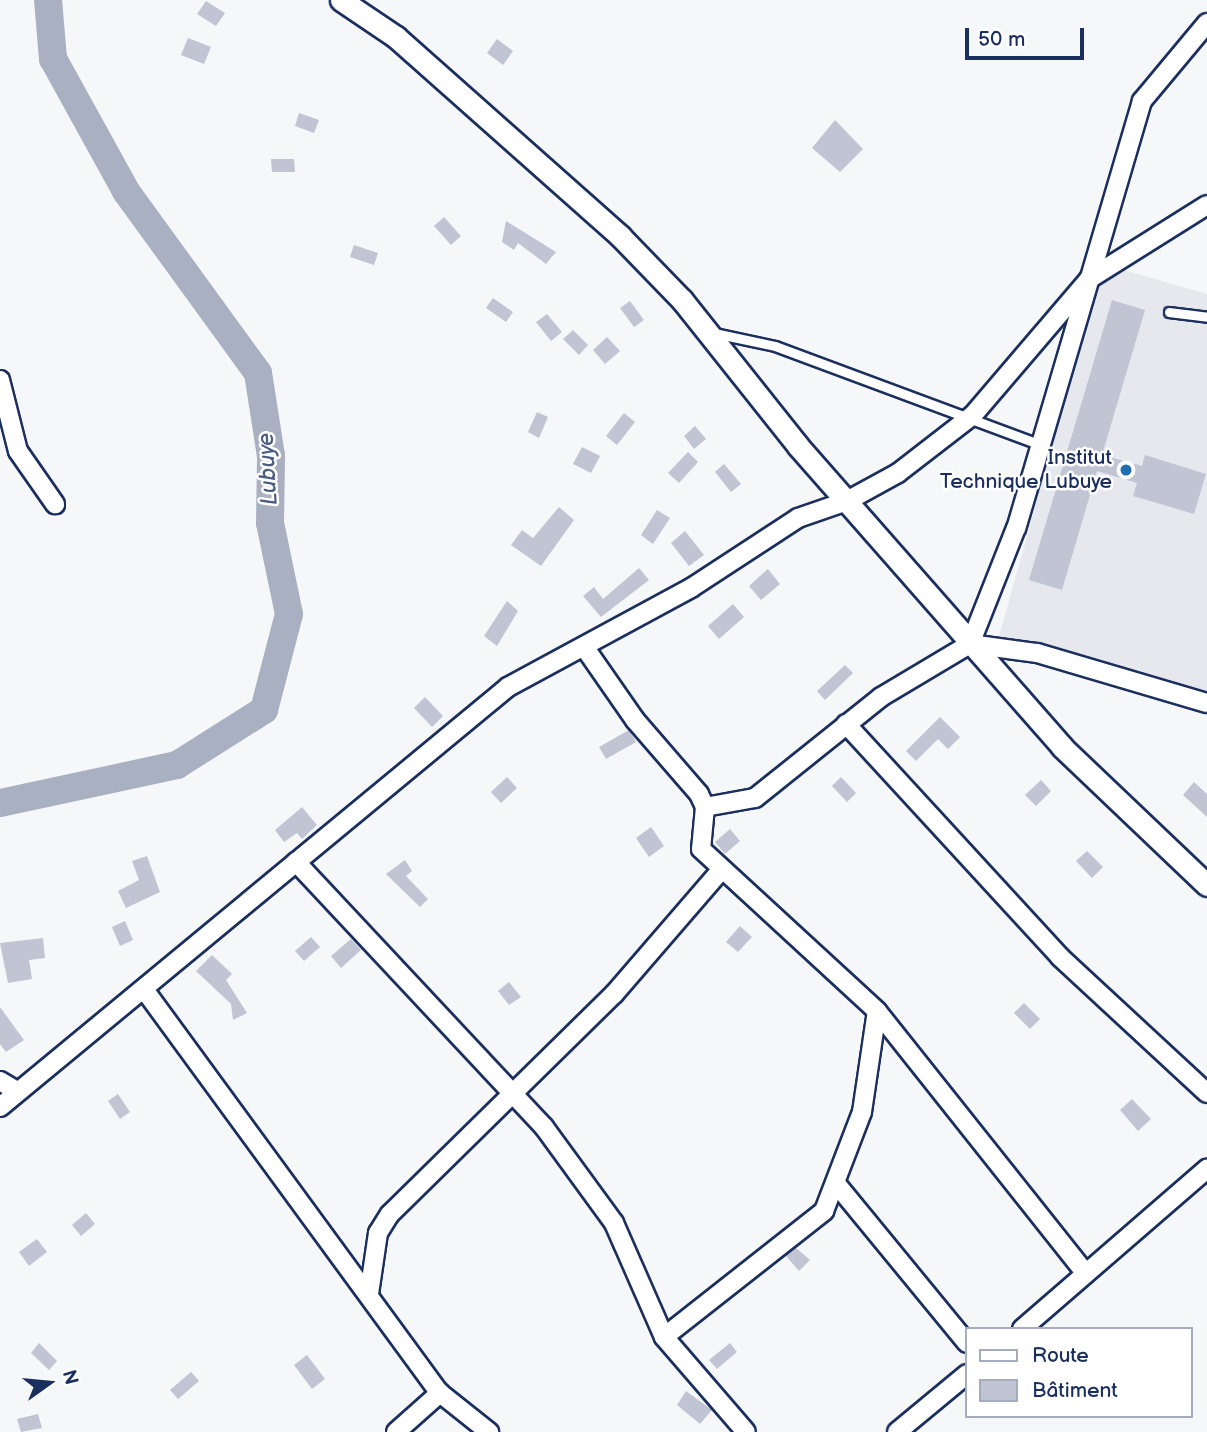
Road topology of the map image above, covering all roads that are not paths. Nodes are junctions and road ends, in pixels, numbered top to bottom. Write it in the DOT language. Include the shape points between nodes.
graph roads {
  1 [pos="341,0"];
  2 [pos="1207,23"];
  3 [pos="1207,205"];
  4 [pos="1090,279"];
  5 [pos="1169,312"];
  6 [pos="1207,317"];
  7 [pos="709,332"];
  8 [pos="0,380"];
  9 [pos="973,415"];
  10 [pos="1044,445"];
  11 [pos="848,501"];
  12 [pos="55,504"];
  13 [pos="970,644"];
  14 [pos="585,648"];
  15 [pos="1207,703"];
  16 [pos="846,724"];
  17 [pos="705,807"];
  18 [pos="296,862"];
  19 [pos="720,871"];
  20 [pos="1207,885"];
  21 [pos="146,992"];
  22 [pos="877,1011"];
  23 [pos="0,1081"];
  24 [pos="18,1092"];
  25 [pos="514,1093"];
  26 [pos="1207,1093"];
  27 [pos="0,1107"];
  28 [pos="1207,1169"];
  29 [pos="838,1186"];
  30 [pos="1083,1270"];
  31 [pos="369,1294"];
  32 [pos="1024,1327"];
  33 [pos="664,1337"];
  34 [pos="965,1341"];
  35 [pos="965,1376"];
  36 [pos="440,1392"];
  37 [pos="396,1432"];
  38 [pos="489,1432"];
  39 [pos="746,1432"];
  40 [pos="897,1432"];
  1 -- 7 [label="street" via="396,37 475,113 573,192"];
  2 -- 4 [label="street" via="1142,101"];
  3 -- 4 [label="street"];
  4 -- 9 [label="street"];
  4 -- 10 [label="street"];
  5 -- 6 [label="lane"];
  7 -- 9 [label="lane" via="775,346"];
  7 -- 11 [label="street"];
  8 -- 12 [label="street" via="18,451"];
  9 -- 10 [label="lane"];
  9 -- 11 [label="street" via="898,473"];
  10 -- 13 [label="street"];
  11 -- 13 [label="street"];
  11 -- 14 [label="street" via="798,517"];
  13 -- 15 [label="street" via="1037,653"];
  13 -- 16 [label="street" via="926,667"];
  13 -- 20 [label="street" via="1062,747"];
  14 -- 17 [label="street"];
  14 -- 18 [label="street" via="508,687"];
  16 -- 17 [label="street" via="755,798"];
  16 -- 26 [label="street" via="1060,957"];
  17 -- 19 [label="street" via="701,849"];
  18 -- 21 [label="street"];
  18 -- 25 [label="street"];
  19 -- 22 [label="street"];
  19 -- 25 [label="street" via="614,994"];
  21 -- 24 [label="street"];
  21 -- 31 [label="street"];
  22 -- 29 [label="street" via="862,1112"];
  22 -- 30 [label="street"];
  23 -- 24 [label="street"];
  24 -- 27 [label="street"];
  25 -- 31 [label="street" via="390,1214 379,1233"];
  25 -- 33 [label="street" via="614,1223"];
  28 -- 30 [label="street"];
  29 -- 33 [label="street" via="824,1211"];
  29 -- 34 [label="street"];
  30 -- 32 [label="street"];
  31 -- 36 [label="street"];
  33 -- 39 [label="street"];
  35 -- 40 [label="street"];
  36 -- 37 [label="street"];
  36 -- 38 [label="street"];
}
